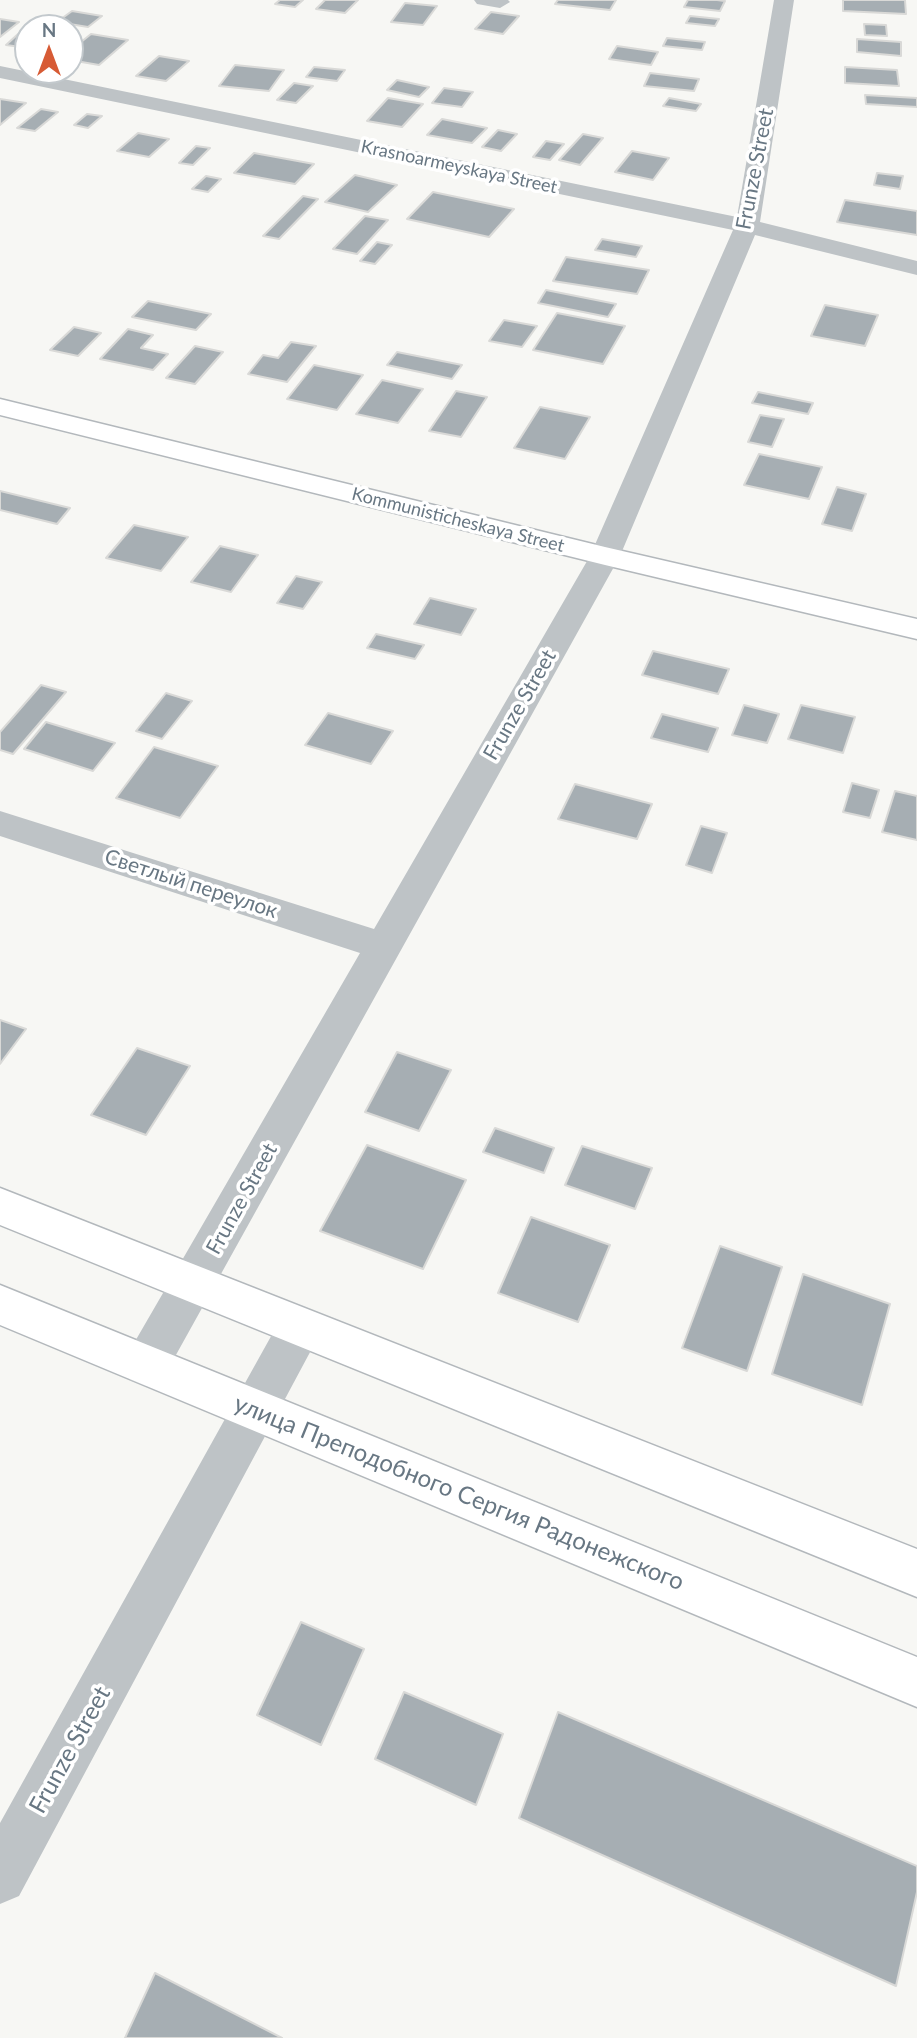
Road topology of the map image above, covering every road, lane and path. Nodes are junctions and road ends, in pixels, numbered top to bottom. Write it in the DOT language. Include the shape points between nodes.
graph roads {
  1 [pos="784,0"];
  2 [pos="0,72"];
  3 [pos="747,226"];
  4 [pos="917,268"];
  5 [pos="0,407"];
  6 [pos="605,556"];
  7 [pos="917,629"];
  8 [pos="0,823"];
  9 [pos="383,946"];
  10 [pos="0,1206"];
  11 [pos="194,1284"];
  12 [pos="0,1305"];
  13 [pos="299,1328"];
  14 [pos="146,1365"];
  15 [pos="257,1409"];
  16 [pos="917,1573"];
  17 [pos="917,1682"];
  18 [pos="0,1877"];
  1 -- 3 [label="street, Frunze Street"];
  2 -- 3 [label="street, Krasnoarmeyskaya Street"];
  3 -- 4 [label="street, Krasnoarmeyskaya Street"];
  3 -- 6 [label="street, Frunze Street"];
  5 -- 6 [label="street, Kommunisticheskaya Street"];
  6 -- 7 [label="street, Kommunisticheskaya Street"];
  6 -- 9 [label="street, Frunze Street"];
  8 -- 9 [label="street, Светлый переулок"];
  9 -- 11 [label="street, Frunze Street"];
  10 -- 11 [label="street"];
  11 -- 13 [label="street"];
  11 -- 14 [label="street, Frunze Street"];
  12 -- 14 [label="street, улица Преподобного Сергия Радонежского"];
  13 -- 15 [label="street, Frunze Street"];
  13 -- 16 [label="street"];
  14 -- 15 [label="street, улица Преподобного Сергия Радонежского"];
  15 -- 17 [label="street, улица Преподобного Сергия Радонежского"];
  15 -- 18 [label="street, Frunze Street"];
}
